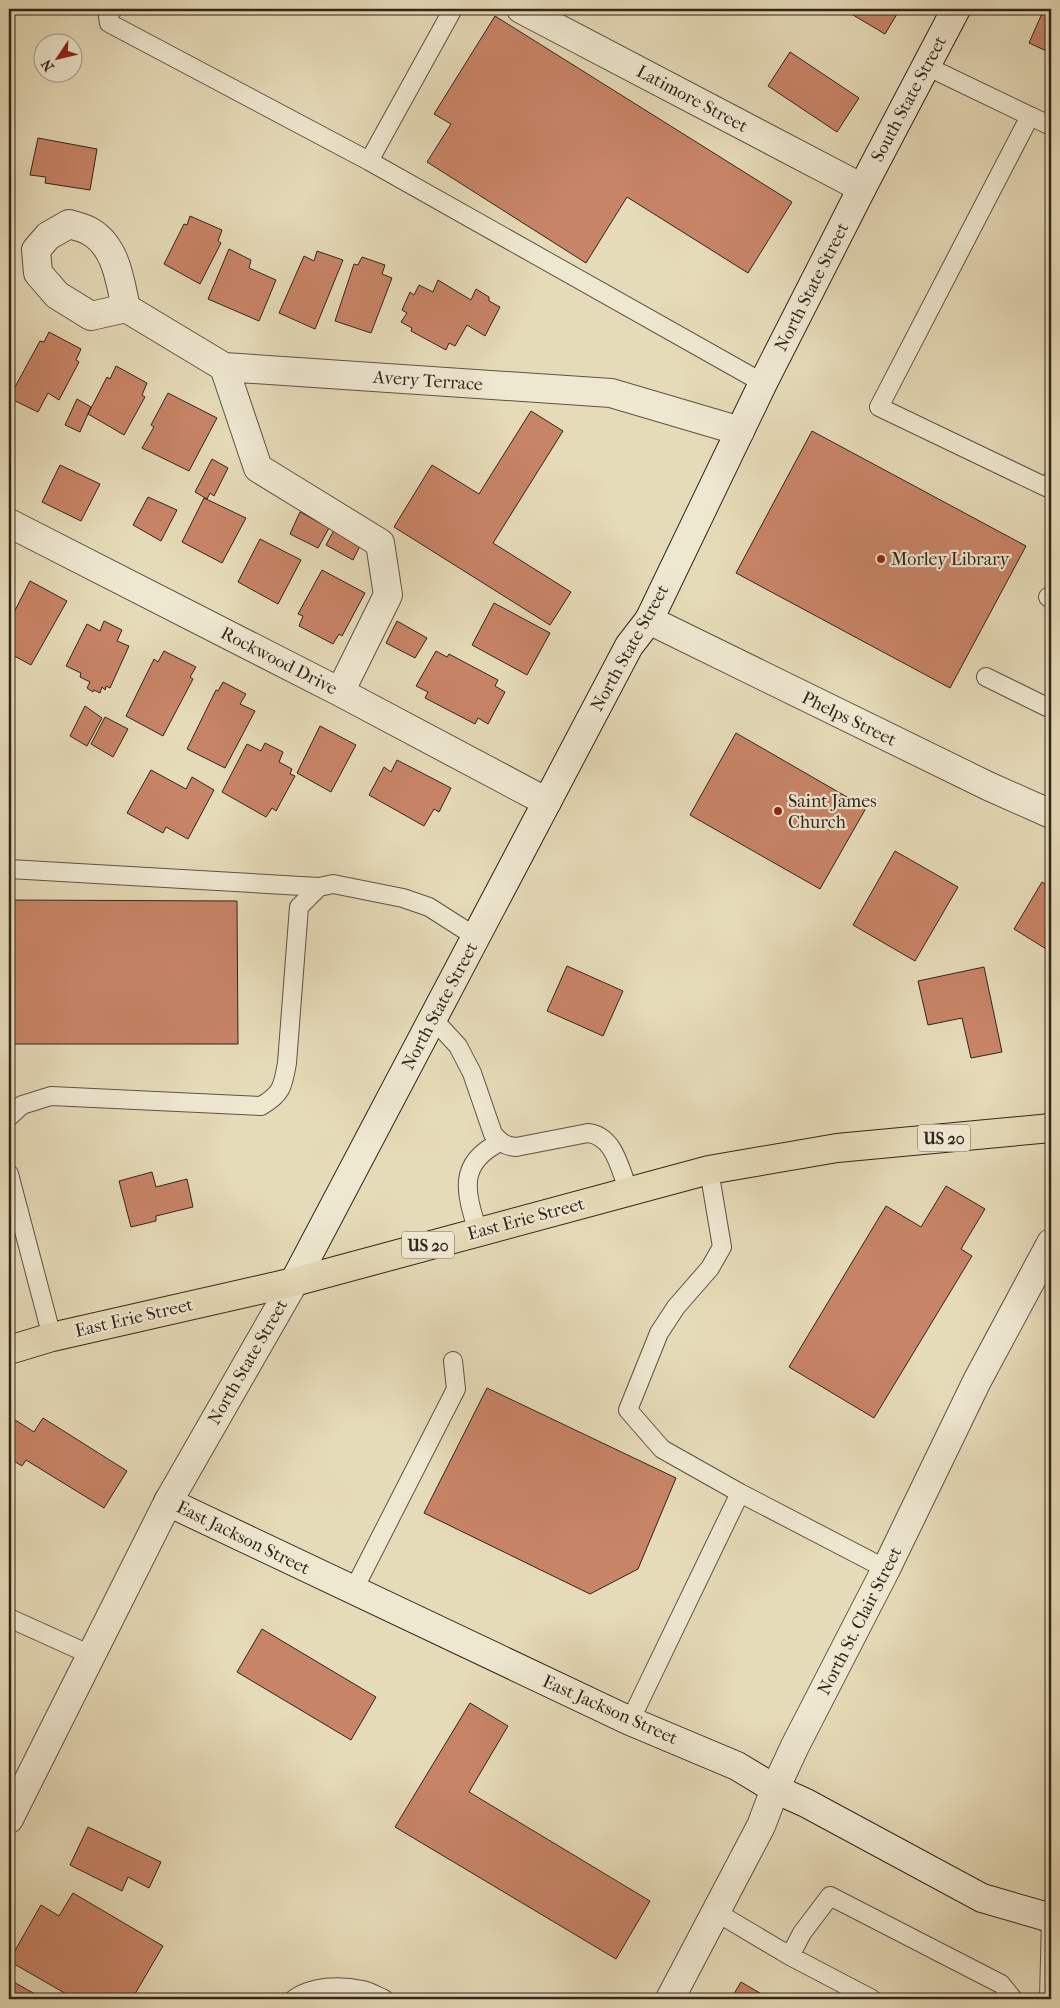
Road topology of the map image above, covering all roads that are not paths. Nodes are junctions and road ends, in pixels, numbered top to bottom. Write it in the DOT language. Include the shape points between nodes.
graph roads {
  1 [pos="113,9"];
  2 [pos="453,9"];
  3 [pos="521,9"];
  4 [pos="956,9"];
  5 [pos="926,66"];
  6 [pos="1030,116"];
  7 [pos="1051,126"];
  8 [pos="369,161"];
  9 [pos="862,188"];
  10 [pos="126,308"];
  11 [pos="224,367"];
  12 [pos="763,382"];
  13 [pos="740,431"];
  14 [pos="1051,482"];
  15 [pos="9,523"];
  16 [pos="649,620"];
  17 [pos="986,677"];
  18 [pos="340,692"];
  19 [pos="1051,709"];
  20 [pos="547,802"];
  21 [pos="1051,814"];
  22 [pos="9,868"];
  23 [pos="319,887"];
  24 [pos="476,937"];
  25 [pos="433,1019"];
  26 [pos="9,1117"];
  27 [pos="1051,1128"];
  28 [pos="500,1142"];
  29 [pos="709,1170"];
  30 [pos="9,1174"];
  31 [pos="629,1192"];
  32 [pos="478,1232"];
  33 [pos="1051,1243"];
  34 [pos="294,1282"];
  35 [pos="52,1337"];
  36 [pos="9,1350"];
  37 [pos="453,1361"];
  38 [pos="740,1493"];
  39 [pos="168,1502"];
  40 [pos="886,1569"];
  41 [pos="352,1591"];
  42 [pos="9,1618"];
  43 [pos="91,1655"];
  44 [pos="630,1721"];
  45 [pos="775,1789"];
  46 [pos="9,1819"];
  47 [pos="716,1912"];
  48 [pos="1051,1918"];
  49 [pos="790,1956"];
  50 [pos="294,1999"];
  51 [pos="384,1999"];
  52 [pos="670,1999"];
  53 [pos="872,1999"];
  54 [pos="1013,1999"];
  55 [pos="1049,1999"];
  1 -- 8 [label="lane" via="108,16 109,23"];
  2 -- 8 [label="lane"];
  3 -- 9 [label="street, Latimore Street"];
  4 -- 5 [label="street, South State Street"];
  5 -- 6 [label="lane"];
  5 -- 9 [label="street, South State Street"];
  6 -- 7 [label="lane"];
  6 -- 14 [label="lane" via="879,407 1048,488"];
  8 -- 12 [label="lane"];
  9 -- 12 [label="street, North State Street"];
  10 -- 11 [label="street, Avery Terrace"];
  11 -- 13 [label="street, Avery Terrace" via="611,393"];
  11 -- 18 [label="street" via="258,468 380,543 388,595"];
  12 -- 13 [label="street, North State Street"];
  13 -- 16 [label="street, North State Street"];
  15 -- 18 [label="street, Rockwood Drive"];
  16 -- 20 [label="street, North State Street" via="629,646"];
  16 -- 21 [label="street, Phelps Street"];
  17 -- 19 [label="lane"];
  18 -- 20 [label="street, Rockwood Drive"];
  20 -- 24 [label="street, North State Street"];
  22 -- 23 [label="lane"];
  23 -- 24 [label="lane" via="333,884 403,898 429,907"];
  23 -- 26 [label="lane" via="298,906 287,1063 284,1084 275,1098 262,1106 52,1096 22,1105"];
  24 -- 25 [label="street, North State Street"];
  25 -- 28 [label="lane" via="458,1046 472,1073 489,1124"];
  25 -- 34 [label="street, North State Street"];
  27 -- 29 [label="main road, East Erie Street / US 20" via="837,1148"];
  28 -- 31 [label="lane" via="516,1147 596,1134 606,1140 614,1153"];
  28 -- 32 [label="lane" via="475,1160 467,1178 467,1196"];
  29 -- 31 [label="main road, East Erie Street / US 20"];
  29 -- 38 [label="lane" via="722,1247 710,1268 658,1333 628,1410 662,1449"];
  30 -- 35 [label="lane"];
  31 -- 32 [label="main road, East Erie Street / US 20"];
  32 -- 34 [label="main road, East Erie Street / US 20"];
  33 -- 40 [label="street, North St. Clair Street" via="977,1381"];
  34 -- 35 [label="main road, East Erie Street / US 20"];
  34 -- 39 [label="street, North State Street"];
  35 -- 36 [label="main road, East Erie Street / US 20"];
  37 -- 41 [label="lane" via="456,1389"];
  38 -- 40 [label="lane"];
  38 -- 44 [label="lane"];
  39 -- 41 [label="street, East Jackson Street"];
  39 -- 43 [label="street, North State Street"];
  40 -- 45 [label="street, North St. Clair Street"];
  41 -- 44 [label="street, East Jackson Street"];
  42 -- 43 [label="lane"];
  43 -- 46 [label="street, North State Street"];
  44 -- 45 [label="street, East Jackson Street" via="737,1766"];
  45 -- 47 [label="street, North St. Clair Street" via="761,1826"];
  45 -- 48 [label="street, East Jackson Street" via="982,1898"];
  47 -- 49 [label="lane"];
  47 -- 52 [label="street, North St. Clair Street"];
  48 -- 55 [label="lane"];
  49 -- 53 [label="lane"];
  49 -- 54 [label="lane" via="802,1933 830,1896 1001,1984"];
  50 -- 51 [label="lane" via="303,1993 327,1987 363,1990"];
}
